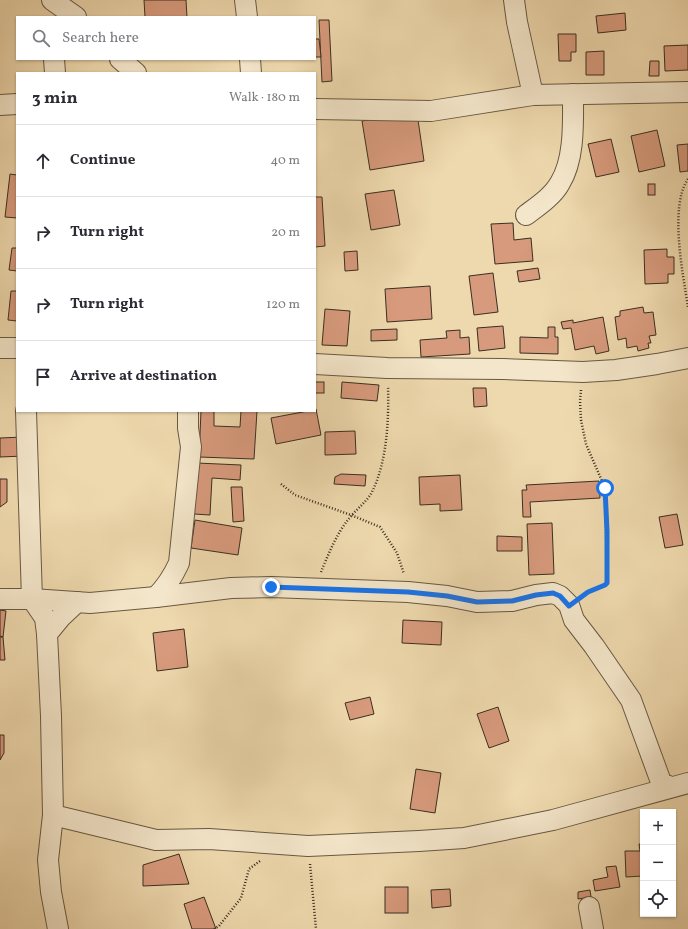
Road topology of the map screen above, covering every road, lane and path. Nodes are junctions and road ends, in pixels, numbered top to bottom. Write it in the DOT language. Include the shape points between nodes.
graph roads {
  1 [pos="52,0"];
  2 [pos="245,0"];
  3 [pos="514,0"];
  4 [pos="52,16"];
  5 [pos="75,16"];
  6 [pos="247,16"];
  7 [pos="54,60"];
  8 [pos="121,60"];
  9 [pos="250,60"];
  10 [pos="55,72"];
  11 [pos="135,72"];
  12 [pos="252,72"];
  13 [pos="688,92"];
  14 [pos="573,94"];
  15 [pos="533,95"];
  16 [pos="16,104"];
  17 [pos="0,106"];
  18 [pos="316,108"];
  19 [pos="688,179"];
  20 [pos="526,215"];
  21 [pos="688,307"];
  22 [pos="0,348"];
  23 [pos="16,348"];
  24 [pos="688,358"];
  25 [pos="316,364"];
  26 [pos="387,368"];
  27 [pos="583,372"];
  28 [pos="26,412"];
  29 [pos="188,412"];
  30 [pos="281,484"];
  31 [pos="351,515"];
  32 [pos="314,589"];
  33 [pos="408,592"];
  34 [pos="156,597"];
  35 [pos="0,599"];
  36 [pos="32,599"];
  37 [pos="77,602"];
  38 [pos="569,606"];
  39 [pos="47,634"];
  40 [pos="679,785"];
  41 [pos="54,815"];
  42 [pos="308,846"];
  43 [pos="262,860"];
  44 [pos="589,907"];
  45 [pos="58,929"];
  46 [pos="214,929"];
  47 [pos="316,929"];
  48 [pos="593,929"];
  1 -- 4 [label="street"];
  1 -- 5 [label="street"];
  2 -- 6 [label="street"];
  3 -- 15 [label="street"];
  7 -- 10 [label="street"];
  8 -- 11 [label="street"];
  9 -- 12 [label="street"];
  13 -- 14 [label="street"];
  14 -- 15 [label="street"];
  14 -- 20 [label="street" via="568,168 560,184"];
  15 -- 18 [label="street" via="431,111"];
  16 -- 17 [label="street"];
  19 -- 21 [label="path" via="681,192 678,221"];
  22 -- 23 [label="street"];
  24 -- 27 [label="street" via="616,370"];
  25 -- 26 [label="street"];
  26 -- 27 [label="street"];
  26 -- 31 [label="path" via="386,433 380,472 372,492"];
  27 -- 38 [label="path" via="581,420 586,444 605,488 608,581"];
  28 -- 36 [label="street"];
  29 -- 34 [label="street" via="191,447 180,563 173,577"];
  30 -- 31 [label="path" via="294,495"];
  31 -- 32 [label="path" via="334,544"];
  31 -- 33 [label="path" via="380,527 402,566"];
  32 -- 33 [label="street"];
  32 -- 34 [label="street" via="231,588"];
  33 -- 38 [label="street" via="477,602 512,601 553,593 560,596"];
  34 -- 37 [label="street"];
  35 -- 36 [label="street"];
  36 -- 37 [label="street"];
  36 -- 39 [label="street" via="45,618"];
  37 -- 39 [label="street"];
  38 -- 40 [label="street" via="574,620 631,700 662,782"];
  39 -- 41 [label="street"];
  40 -- 42 [label="street" via="553,820 464,838"];
  41 -- 42 [label="street" via="156,840 209,839"];
  41 -- 45 [label="street" via="48,860"];
  42 -- 47 [label="path"];
  43 -- 46 [label="path" via="249,869 241,898"];
  44 -- 48 [label="street"];
}
